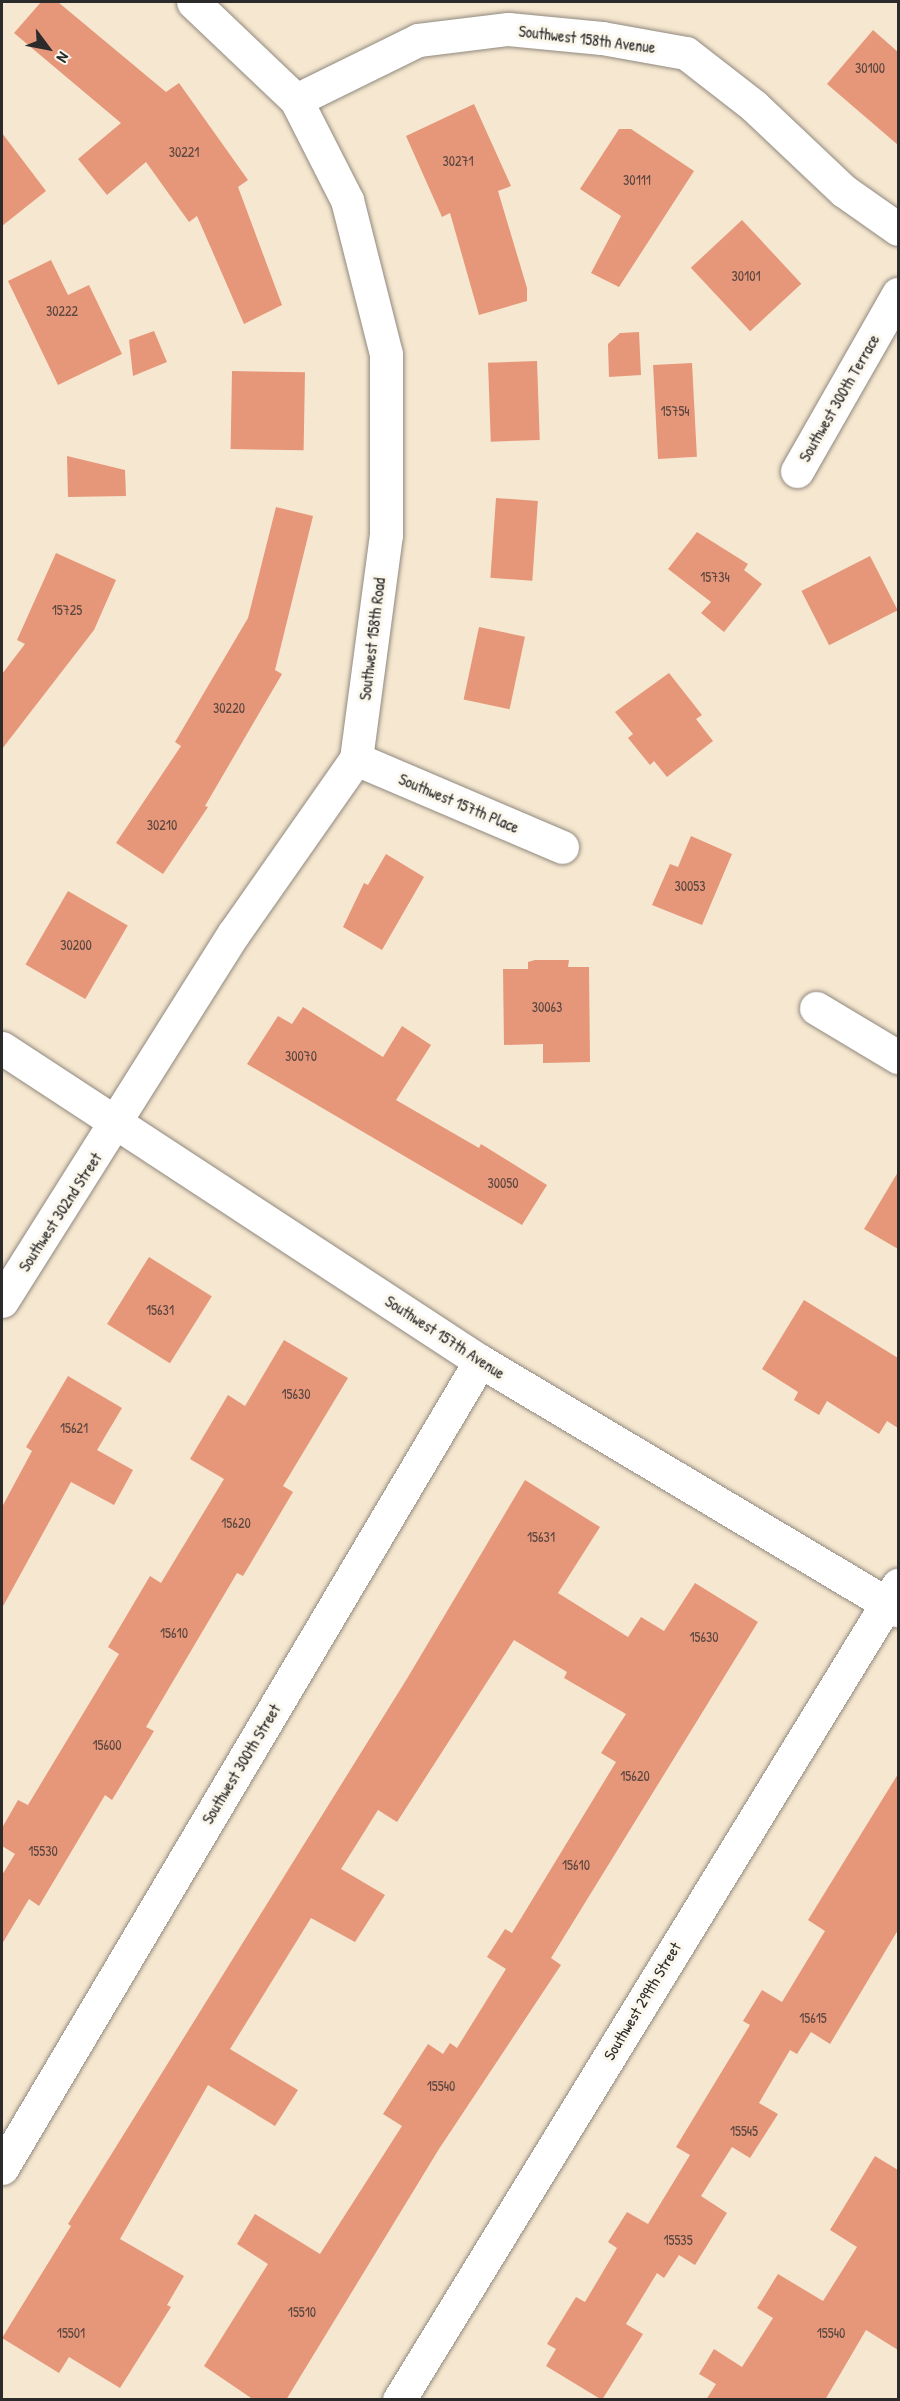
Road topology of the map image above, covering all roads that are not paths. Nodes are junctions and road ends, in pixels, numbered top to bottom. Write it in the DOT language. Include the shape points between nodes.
graph roads {
  1 [pos="193,2"];
  2 [pos="296,100"];
  3 [pos="898,229"];
  4 [pos="898,294"];
  5 [pos="797,471"];
  6 [pos="356,759"];
  7 [pos="562,847"];
  8 [pos="816,1008"];
  9 [pos="2,1048"];
  10 [pos="898,1057"];
  11 [pos="118,1122"];
  12 [pos="2,1301"];
  13 [pos="480,1361"];
  14 [pos="894,1599"];
  15 [pos="2,2168"];
  16 [pos="399,2400"];
  1 -- 2 [label="street"];
  2 -- 3 [label="street, Southwest 158th Avenue" via="418,40 508,28 602,38 686,53 754,106 844,190"];
  2 -- 6 [label="street, Southwest 158th Road" via="347,200 386,354 386,535"];
  4 -- 5 [label="street, Southwest 300th Terrace"];
  6 -- 7 [label="street, Southwest 157th Place"];
  6 -- 11 [label="street, Southwest 158th Road" via="234,933"];
  8 -- 10 [label="street"];
  9 -- 11 [label="street, Southwest 157th Avenue"];
  11 -- 12 [label="street, Southwest 302nd Street"];
  11 -- 13 [label="street, Southwest 157th Avenue"];
  13 -- 14 [label="street, Southwest 157th Avenue"];
  13 -- 15 [label="street, Southwest 300th Street"];
  14 -- 16 [label="street, Southwest 299th Street"];
}
